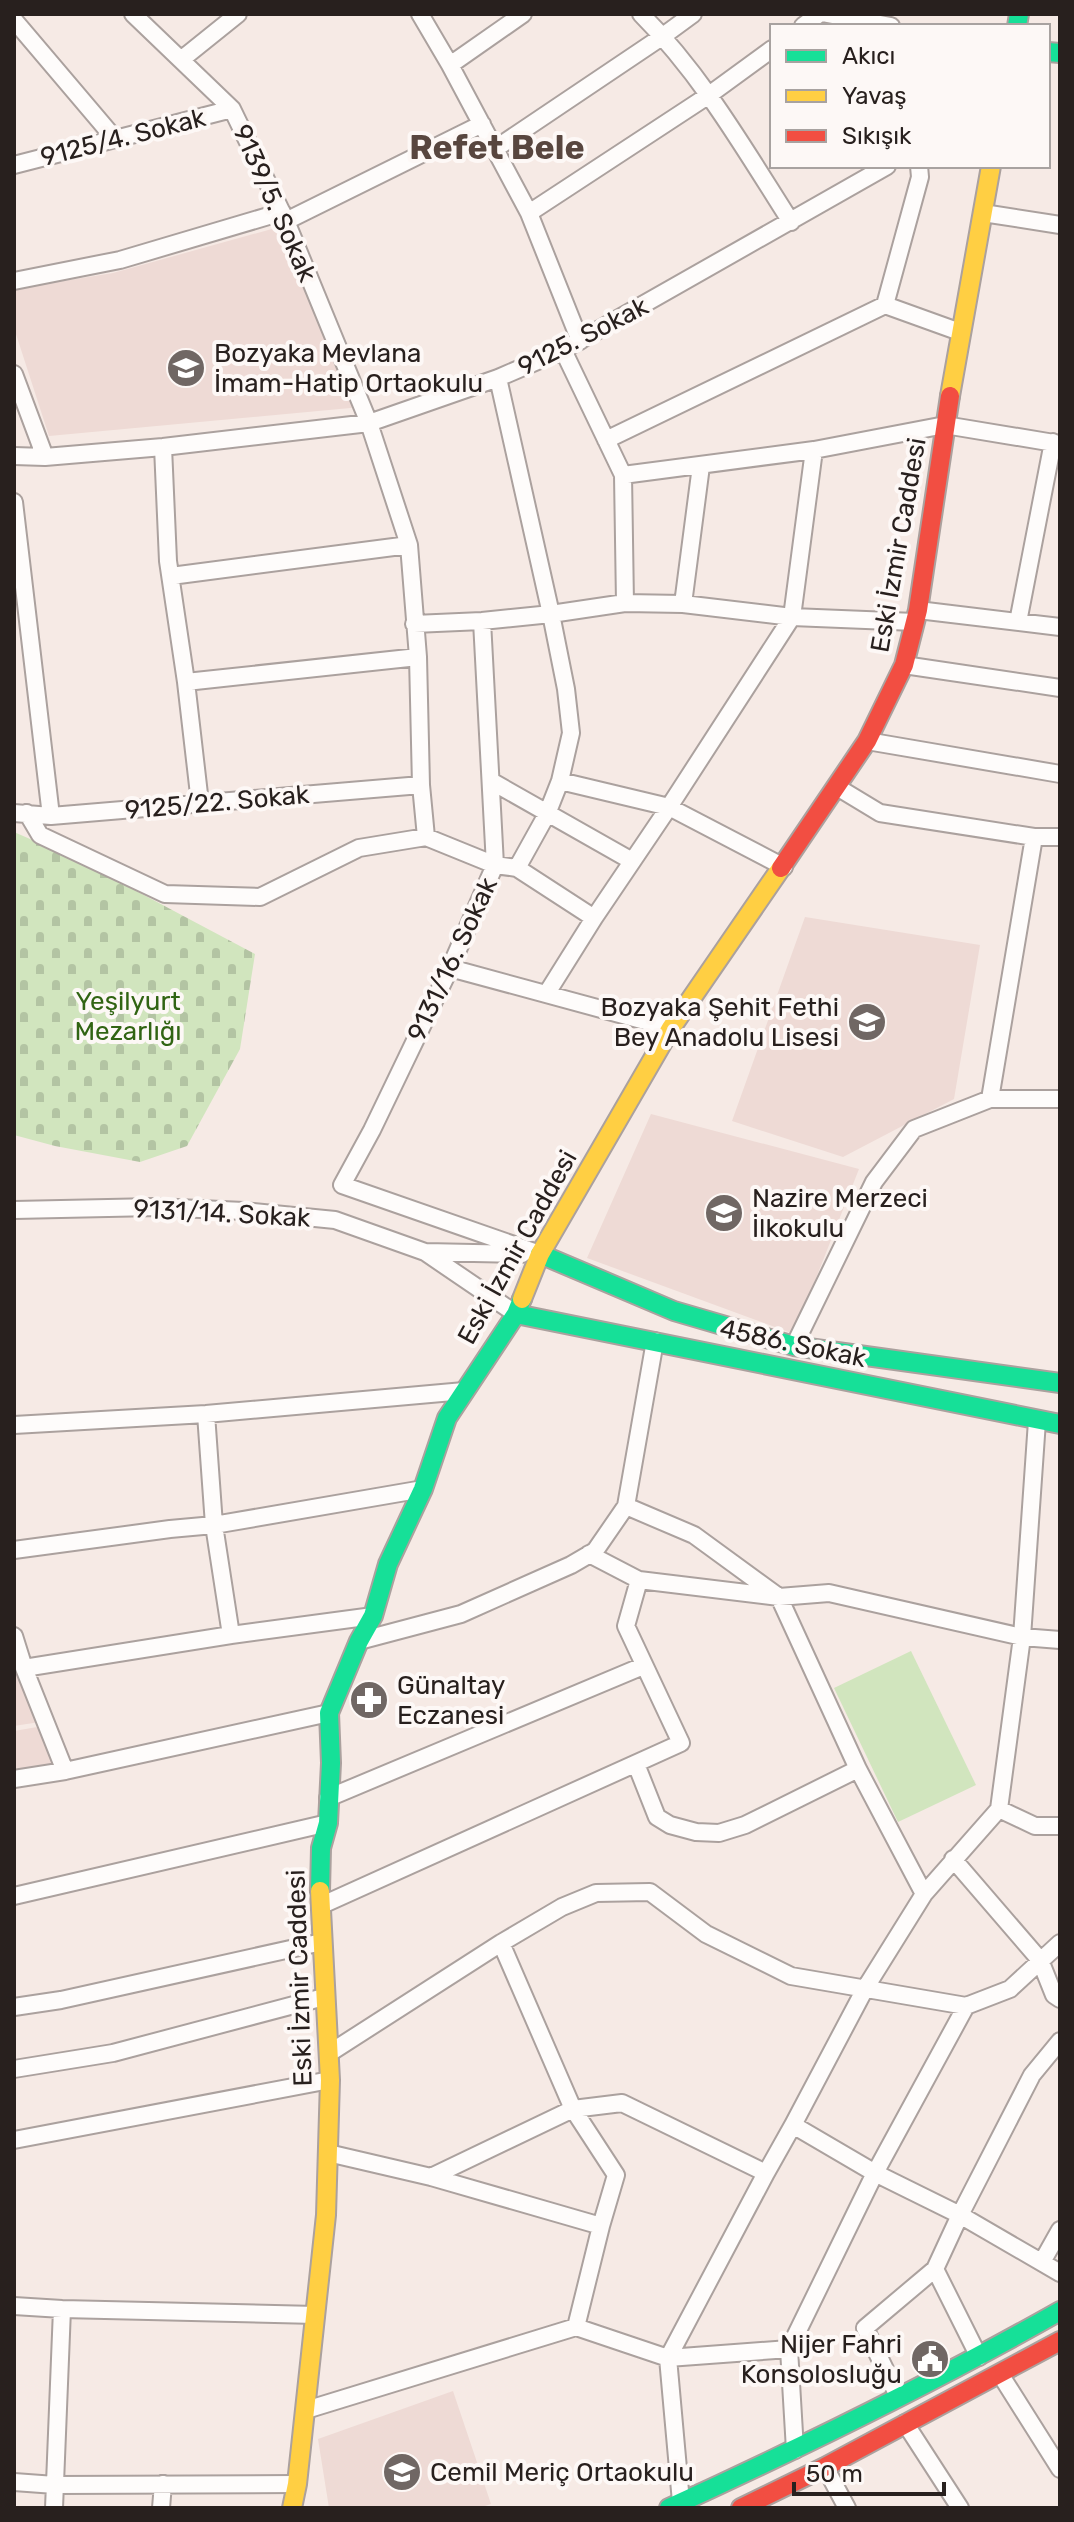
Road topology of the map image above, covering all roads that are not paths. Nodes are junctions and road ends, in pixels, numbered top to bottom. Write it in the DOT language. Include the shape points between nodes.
graph roads {
  1 [pos="133,14"];
  2 [pos="238,14"];
  3 [pos="420,14"];
  4 [pos="523,14"];
  5 [pos="641,14"];
  6 [pos="693,14"];
  7 [pos="827,14"];
  8 [pos="14,20"];
  9 [pos="880,24"];
  10 [pos="663,36"];
  11 [pos="770,50"];
  12 [pos="182,59"];
  13 [pos="450,65"];
  14 [pos="709,95"];
  15 [pos="232,109"];
  16 [pos="482,124"];
  17 [pos="115,139"];
  18 [pos="495,149"];
  19 [pos="14,165"];
  20 [pos="919,168"];
  21 [pos="991,168"];
  22 [pos="868,170"];
  23 [pos="529,213"];
  24 [pos="983,213"];
  25 [pos="284,216"];
  26 [pos="791,222"];
  27 [pos="1060,225"];
  28 [pos="14,281"];
  29 [pos="885,305"];
  30 [pos="960,332"];
  31 [pos="580,341"];
  32 [pos="563,350"];
  33 [pos="14,374"];
  34 [pos="498,378"];
  35 [pos="369,423"];
  36 [pos="945,425"];
  37 [pos="606,440"];
  38 [pos="1056,443"];
  39 [pos="163,447"];
  40 [pos="814,450"];
  41 [pos="14,456"];
  42 [pos="45,457"];
  43 [pos="701,466"];
  44 [pos="623,475"];
  45 [pos="14,502"];
  46 [pos="409,545"];
  47 [pos="171,576"];
  48 [pos="625,603"];
  49 [pos="683,604"];
  50 [pos="551,614"];
  51 [pos="916,616"];
  52 [pos="792,617"];
  53 [pos="482,621"];
  54 [pos="1018,622"];
  55 [pos="414,624"];
  56 [pos="1060,627"];
  57 [pos="418,657"];
  58 [pos="904,665"];
  59 [pos="186,682"];
  60 [pos="1060,688"];
  61 [pos="867,741"];
  62 [pos="1060,774"];
  63 [pos="491,781"];
  64 [pos="560,781"];
  65 [pos="421,785"];
  66 [pos="837,787"];
  67 [pos="200,803"];
  68 [pos="669,807"];
  69 [pos="20,813"];
  70 [pos="547,814"];
  71 [pos="51,816"];
  72 [pos="426,837"];
  73 [pos="1034,837"];
  74 [pos="1060,837"];
  75 [pos="632,861"];
  76 [pos="495,865"];
  77 [pos="784,867"];
  78 [pos="517,868"];
  79 [pos="594,918"];
  80 [pos="450,968"];
  81 [pos="547,993"];
  82 [pos="671,1028"];
  83 [pos="990,1099"];
  84 [pos="1060,1099"];
  85 [pos="14,1210"];
  86 [pos="425,1252"];
  87 [pos="540,1254"];
  88 [pos="516,1314"];
  89 [pos="655,1341"];
  90 [pos="794,1346"];
  91 [pos="1060,1383"];
  92 [pos="464,1391"];
  93 [pos="206,1414"];
  94 [pos="1037,1421"];
  95 [pos="1060,1424"];
  96 [pos="14,1425"];
  97 [pos="423,1489"];
  98 [pos="626,1506"];
  99 [pos="214,1525"];
  100 [pos="14,1550"];
  101 [pos="589,1554"];
  102 [pos="639,1580"];
  103 [pos="779,1597"];
  104 [pos="373,1616"];
  105 [pos="231,1635"];
  106 [pos="14,1636"];
  107 [pos="1022,1637"];
  108 [pos="1060,1640"];
  109 [pos="359,1641"];
  110 [pos="643,1666"];
  111 [pos="24,1668"];
  112 [pos="329,1713"];
  113 [pos="636,1764"];
  114 [pos="858,1769"];
  115 [pos="65,1771"];
  116 [pos="14,1779"];
  117 [pos="328,1798"];
  118 [pos="999,1809"];
  119 [pos="328,1823"];
  120 [pos="1060,1826"];
  121 [pos="953,1859"];
  122 [pos="924,1894"];
  123 [pos="14,1896"];
  124 [pos="320,1906"];
  125 [pos="322,1942"];
  126 [pos="501,1943"];
  127 [pos="1060,1943"];
  128 [pos="1040,1960"];
  129 [pos="866,1987"];
  130 [pos="324,1997"];
  131 [pos="1060,1999"];
  132 [pos="966,2006"];
  133 [pos="14,2007"];
  134 [pos="1060,2041"];
  135 [pos="328,2054"];
  136 [pos="14,2069"];
  137 [pos="330,2080"];
  138 [pos="573,2109"];
  139 [pos="793,2125"];
  140 [pos="14,2140"];
  141 [pos="328,2153"];
  142 [pos="766,2173"];
  143 [pos="875,2173"];
  144 [pos="431,2177"];
  145 [pos="960,2215"];
  146 [pos="601,2226"];
  147 [pos="1060,2230"];
  148 [pos="1042,2262"];
  149 [pos="935,2269"];
  150 [pos="1060,2273"];
  151 [pos="14,2306"];
  152 [pos="62,2309"];
  153 [pos="1060,2311"];
  154 [pos="316,2315"];
  155 [pos="576,2327"];
  156 [pos="1060,2341"];
  157 [pos="789,2349"];
  158 [pos="979,2357"];
  159 [pos="668,2358"];
  160 [pos="1000,2374"];
  161 [pos="898,2396"];
  162 [pos="306,2410"];
  163 [pos="905,2423"];
  164 [pos="795,2450"];
  165 [pos="825,2467"];
  166 [pos="1060,2469"];
  167 [pos="14,2482"];
  168 [pos="163,2484"];
  169 [pos="297,2484"];
  170 [pos="55,2485"];
  171 [pos="675,2505"];
  172 [pos="54,2508"];
  173 [pos="161,2508"];
  174 [pos="292,2508"];
  175 [pos="741,2508"];
  176 [pos="847,2508"];
  177 [pos="960,2508"];
  1 -- 12 [label="street, 9139/5. Sokak"];
  2 -- 12 [label="street"];
  3 -- 13 [label="street"];
  4 -- 13 [label="street"];
  5 -- 10 [label="street"];
  6 -- 10 [label="street"];
  7 -- 9 [label="street"];
  8 -- 17 [label="street"];
  10 -- 14 [label="street"];
  10 -- 18 [label="street"];
  11 -- 14 [label="street"];
  12 -- 15 [label="street, 9139/5. Sokak"];
  13 -- 16 [label="street"];
  14 -- 23 [label="street"];
  14 -- 26 [label="street"];
  15 -- 17 [label="street, 9125/4. Sokak"];
  15 -- 25 [label="street, 9139/5. Sokak"];
  16 -- 18 [label="street"];
  16 -- 25 [label="street"];
  17 -- 19 [label="street, 9125/4. Sokak"];
  18 -- 23 [label="street"];
  20 -- 29 [label="street"];
  21 -- 24 [label="main road, Eski İzmir Caddesi"];
  22 -- 26 [label="street, 9125. Sokak"];
  23 -- 31 [label="street"];
  24 -- 27 [label="street"];
  24 -- 30 [label="main road, Eski İzmir Caddesi"];
  25 -- 28 [label="street" via="120,260"];
  25 -- 35 [label="street, 9139/5. Sokak"];
  26 -- 31 [label="street, 9125. Sokak"];
  29 -- 30 [label="street"];
  29 -- 37 [label="street"];
  30 -- 36 [label="main road, Eski İzmir Caddesi"];
  31 -- 32 [label="street, 9125. Sokak"];
  32 -- 34 [label="street, 9125. Sokak"];
  32 -- 37 [label="street"];
  33 -- 42 [label="street"];
  34 -- 35 [label="street, 9125. Sokak"];
  34 -- 50 [label="street"];
  35 -- 39 [label="street, 9125. Sokak"];
  35 -- 46 [label="street, 9139/5. Sokak"];
  36 -- 38 [label="street"];
  36 -- 40 [label="street"];
  36 -- 51 [label="main road, Eski İzmir Caddesi"];
  37 -- 44 [label="street"];
  38 -- 54 [label="street"];
  39 -- 42 [label="street, 9125. Sokak"];
  39 -- 47 [label="street"];
  40 -- 43 [label="street"];
  40 -- 52 [label="street"];
  41 -- 42 [label="street, 9125. Sokak"];
  43 -- 44 [label="street"];
  43 -- 49 [label="street"];
  44 -- 48 [label="street"];
  45 -- 71 [label="street"];
  46 -- 47 [label="street"];
  46 -- 55 [label="street, 9139/5. Sokak"];
  47 -- 59 [label="street"];
  48 -- 49 [label="street"];
  48 -- 50 [label="street"];
  49 -- 52 [label="street"];
  50 -- 53 [label="street"];
  50 -- 64 [label="street" via="571,733"];
  51 -- 52 [label="street"];
  51 -- 54 [label="street"];
  51 -- 58 [label="main road, Eski İzmir Caddesi"];
  52 -- 68 [label="street"];
  53 -- 55 [label="street"];
  53 -- 63 [label="street, 9131/16. Sokak"];
  54 -- 56 [label="street"];
  55 -- 57 [label="street, 9139/5. Sokak"];
  57 -- 59 [label="street"];
  57 -- 65 [label="street, 9139/5. Sokak"];
  58 -- 60 [label="street"];
  58 -- 61 [label="main road, Eski İzmir Caddesi"];
  59 -- 67 [label="street"];
  61 -- 62 [label="street"];
  61 -- 66 [label="main road, Eski İzmir Caddesi"];
  63 -- 70 [label="street"];
  63 -- 76 [label="street, 9131/16. Sokak"];
  64 -- 68 [label="street"];
  64 -- 70 [label="street"];
  65 -- 67 [label="street, 9125/22. Sokak"];
  65 -- 72 [label="street, 9139/5. Sokak"];
  66 -- 73 [label="street" via="880,813"];
  66 -- 77 [label="main road, Eski İzmir Caddesi"];
  67 -- 71 [label="street, 9125/22. Sokak"];
  68 -- 75 [label="street"];
  68 -- 77 [label="street"];
  69 -- 71 [label="street, 9125/22. Sokak"];
  69 -- 72 [label="street" via="40,835 165,894 260,897 359,848"];
  70 -- 75 [label="street"];
  70 -- 78 [label="street"];
  72 -- 76 [label="street"];
  73 -- 74 [label="street"];
  73 -- 83 [label="street"];
  75 -- 79 [label="street"];
  76 -- 78 [label="street"];
  76 -- 80 [label="street, 9131/16. Sokak"];
  77 -- 82 [label="main road, Eski İzmir Caddesi"];
  78 -- 79 [label="street"];
  79 -- 81 [label="street"];
  80 -- 81 [label="street"];
  80 -- 87 [label="street, 9131/16. Sokak" via="342,1185"];
  81 -- 82 [label="street"];
  82 -- 87 [label="main road, Eski İzmir Caddesi"];
  83 -- 84 [label="street"];
  83 -- 90 [label="street" via="914,1129 874,1182"];
  85 -- 86 [label="street, 9131/14. Sokak" via="155,1207 335,1220"];
  86 -- 87 [label="street, 9131/14. Sokak"];
  86 -- 88 [label="street, 9131/14. Sokak"];
  87 -- 88 [label="main road, Eski İzmir Caddesi"];
  87 -- 90 [label="main road, 4586. Sokak" via="674,1311"];
  88 -- 89 [label="main road, 4586. Sokak"];
  88 -- 92 [label="main road, Eski İzmir Caddesi"];
  89 -- 94 [label="main road, 4586. Sokak"];
  89 -- 98 [label="street"];
  90 -- 91 [label="main road, 4586. Sokak"];
  92 -- 93 [label="street"];
  92 -- 97 [label="main road, Eski İzmir Caddesi" via="447,1418"];
  93 -- 96 [label="street"];
  93 -- 99 [label="street"];
  94 -- 95 [label="main road, 4586. Sokak"];
  94 -- 107 [label="street"];
  97 -- 99 [label="street"];
  97 -- 104 [label="main road, Eski İzmir Caddesi" via="388,1564"];
  98 -- 101 [label="street"];
  98 -- 103 [label="street" via="694,1535"];
  99 -- 100 [label="street"];
  99 -- 105 [label="street"];
  101 -- 102 [label="street"];
  101 -- 109 [label="street" via="461,1614"];
  102 -- 103 [label="street"];
  102 -- 110 [label="street" via="626,1626"];
  103 -- 107 [label="street" via="829,1593"];
  103 -- 114 [label="street"];
  104 -- 105 [label="street"];
  104 -- 109 [label="main road, Eski İzmir Caddesi"];
  105 -- 111 [label="street"];
  106 -- 111 [label="street"];
  107 -- 108 [label="street"];
  107 -- 118 [label="street"];
  109 -- 112 [label="main road, Eski İzmir Caddesi"];
  110 -- 113 [label="street" via="681,1743"];
  110 -- 117 [label="street"];
  111 -- 115 [label="street"];
  112 -- 115 [label="street"];
  112 -- 117 [label="main road, Eski İzmir Caddesi"];
  113 -- 114 [label="street" via="657,1817 696,1832 719,1833"];
  113 -- 124 [label="street"];
  114 -- 122 [label="street"];
  115 -- 116 [label="street"];
  117 -- 119 [label="main road, Eski İzmir Caddesi"];
  118 -- 120 [label="street" via="1035,1826"];
  118 -- 121 [label="street"];
  119 -- 123 [label="street"];
  119 -- 124 [label="main road, Eski İzmir Caddesi" via="321,1848"];
  121 -- 122 [label="street"];
  121 -- 128 [label="street"];
  122 -- 129 [label="street"];
  124 -- 125 [label="main road, Eski İzmir Caddesi"];
  125 -- 130 [label="main road, Eski İzmir Caddesi"];
  125 -- 133 [label="street"];
  126 -- 129 [label="street" via="596,1893 650,1892 706,1934 791,1976"];
  126 -- 135 [label="street"];
  126 -- 138 [label="street"];
  127 -- 128 [label="street"];
  128 -- 131 [label="street"];
  128 -- 132 [label="street" via="1010,1989"];
  129 -- 132 [label="street"];
  129 -- 139 [label="street"];
  130 -- 135 [label="main road, Eski İzmir Caddesi"];
  130 -- 136 [label="street" via="113,2053"];
  132 -- 143 [label="street"];
  134 -- 145 [label="street" via="1032,2075"];
  135 -- 137 [label="main road, Eski İzmir Caddesi"];
  137 -- 140 [label="street"];
  137 -- 141 [label="main road, Eski İzmir Caddesi"];
  138 -- 142 [label="street" via="622,2103"];
  138 -- 144 [label="street"];
  138 -- 146 [label="street" via="616,2175"];
  139 -- 142 [label="street"];
  139 -- 143 [label="street"];
  141 -- 144 [label="street"];
  141 -- 154 [label="main road, Eski İzmir Caddesi"];
  142 -- 159 [label="street"];
  143 -- 145 [label="street"];
  143 -- 157 [label="street"];
  144 -- 146 [label="street"];
  145 -- 148 [label="street"];
  145 -- 149 [label="street"];
  146 -- 155 [label="street"];
  147 -- 148 [label="street"];
  148 -- 150 [label="street"];
  149 -- 158 [label="street"];
  149 -- 161 [label="street" via="865,2328"];
  151 -- 152 [label="street"];
  152 -- 154 [label="street"];
  152 -- 170 [label="street"];
  153 -- 158 [label="main road"];
  154 -- 162 [label="main road, Eski İzmir Caddesi"];
  155 -- 159 [label="street"];
  155 -- 162 [label="street"];
  156 -- 160 [label="main road"];
  157 -- 159 [label="street"];
  157 -- 164 [label="street"];
  158 -- 161 [label="main road"];
  159 -- 171 [label="street"];
  160 -- 163 [label="main road"];
  160 -- 166 [label="street"];
  161 -- 164 [label="main road"];
  162 -- 169 [label="main road, Eski İzmir Caddesi"];
  163 -- 165 [label="main road"];
  163 -- 177 [label="street"];
  164 -- 171 [label="main road"];
  165 -- 175 [label="main road"];
  165 -- 176 [label="street"];
  167 -- 170 [label="street"];
  168 -- 169 [label="street"];
  168 -- 170 [label="street"];
  168 -- 173 [label="street"];
  169 -- 174 [label="main road, Eski İzmir Caddesi"];
  170 -- 172 [label="street"];
}
